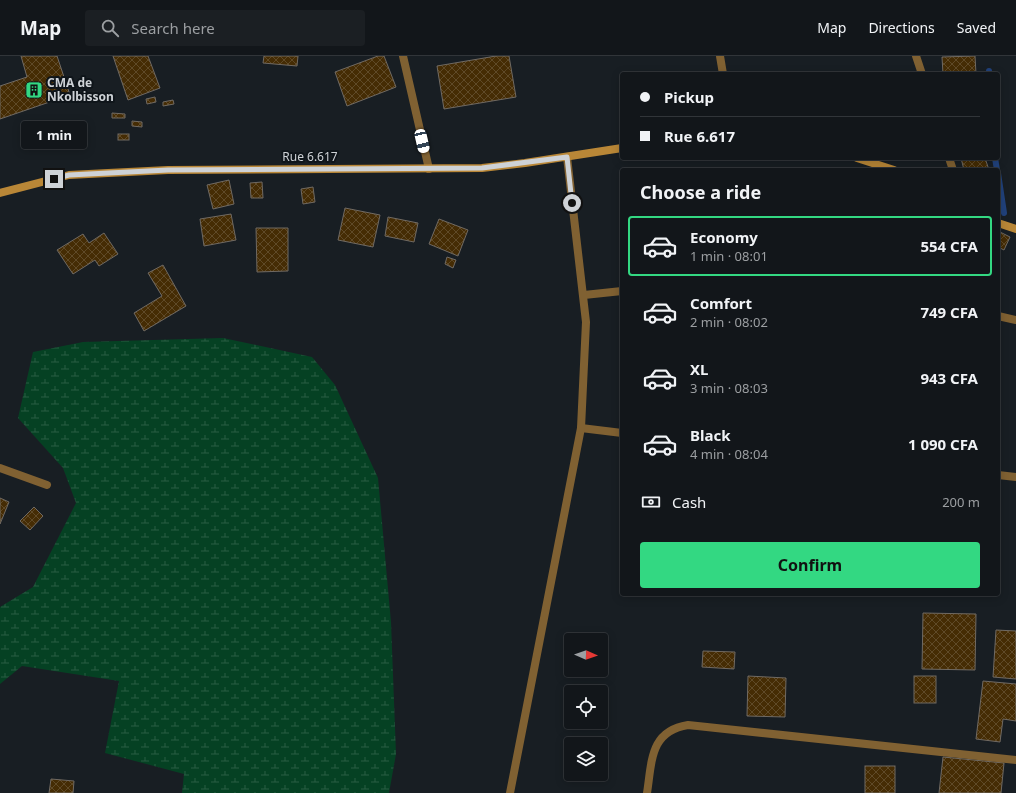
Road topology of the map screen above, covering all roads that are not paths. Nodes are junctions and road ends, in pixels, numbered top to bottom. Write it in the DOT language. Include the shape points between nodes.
graph roads {
  1 [pos="402,56"];
  2 [pos="720,56"];
  3 [pos="916,56"];
  4 [pos="723,72"];
  5 [pos="921,72"];
  6 [pos="620,148"];
  7 [pos="567,157"];
  8 [pos="863,160"];
  9 [pos="888,168"];
  10 [pos="429,169"];
  11 [pos="0,193"];
  12 [pos="1000,224"];
  13 [pos="1016,229"];
  14 [pos="620,291"];
  15 [pos="584,295"];
  16 [pos="1000,316"];
  17 [pos="1016,320"];
  18 [pos="581,428"];
  19 [pos="620,433"];
  20 [pos="0,468"];
  21 [pos="1000,475"];
  22 [pos="1016,476"];
  23 [pos="47,485"];
  24 [pos="1016,760"];
  25 [pos="510,793"];
  26 [pos="646,793"];
  1 -- 10 [label="street"];
  2 -- 4 [label="street"];
  3 -- 5 [label="street"];
  6 -- 7 [label="street, Rue 6.617"];
  7 -- 10 [label="street, Rue 6.617" via="482,168"];
  7 -- 15 [label="street"];
  8 -- 9 [label="street"];
  10 -- 11 [label="street, Rue 6.617" via="168,170 85,174 69,175"];
  12 -- 13 [label="street"];
  14 -- 15 [label="street"];
  15 -- 18 [label="street" via="586,322"];
  16 -- 17 [label="street"];
  18 -- 19 [label="street"];
  18 -- 25 [label="street"];
  20 -- 23 [label="street"];
  21 -- 22 [label="street"];
  24 -- 26 [label="street" via="688,725 666,732 654,748"];
}
